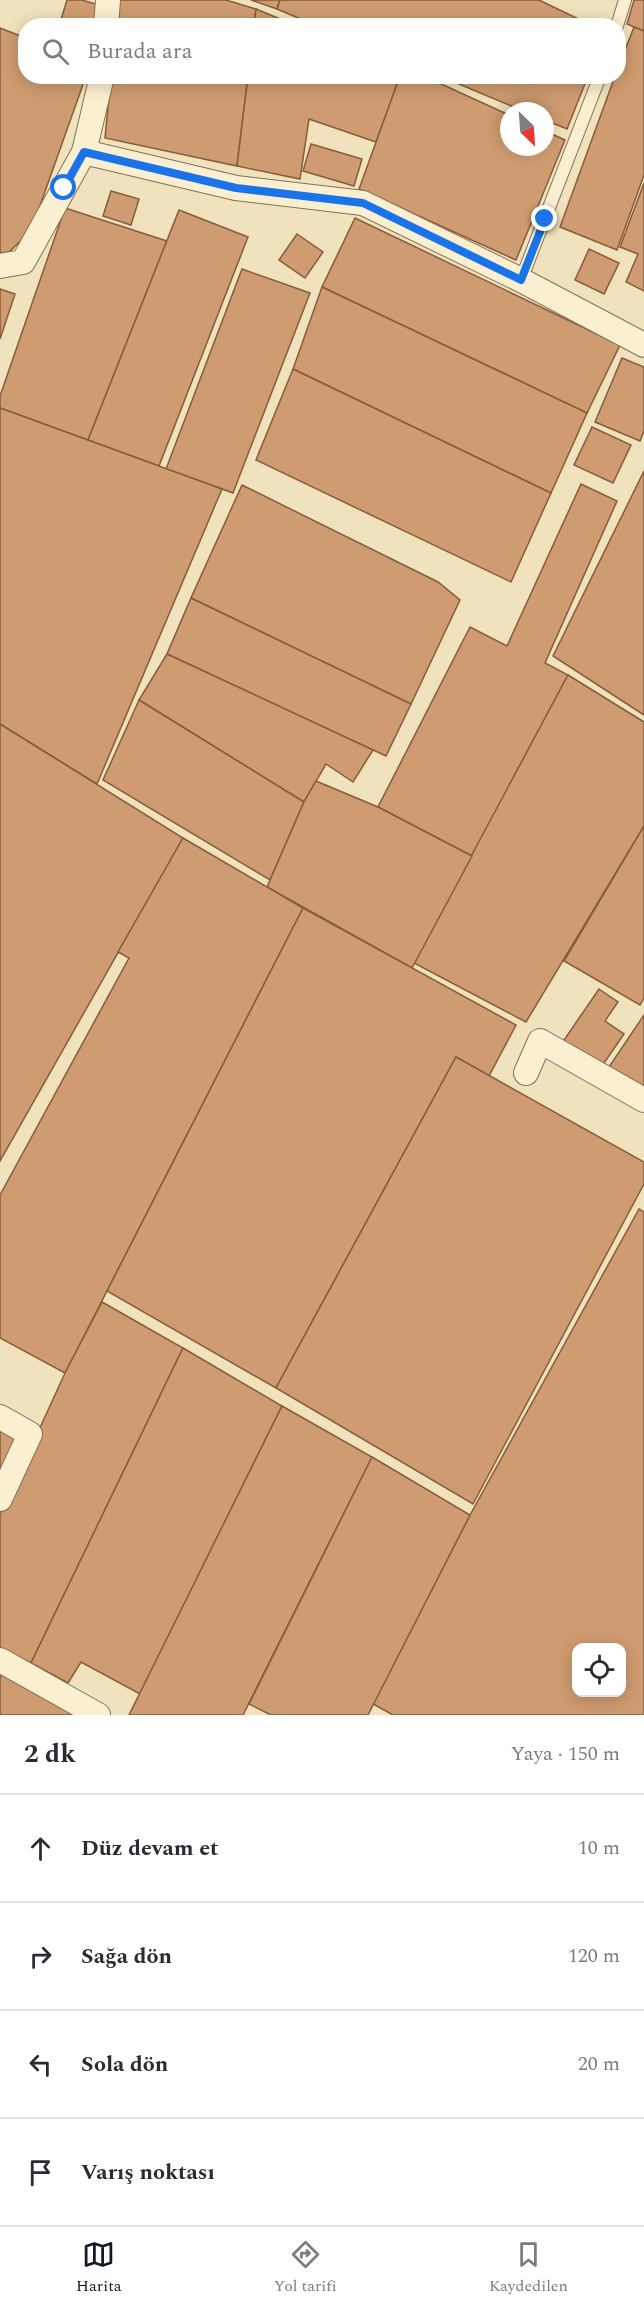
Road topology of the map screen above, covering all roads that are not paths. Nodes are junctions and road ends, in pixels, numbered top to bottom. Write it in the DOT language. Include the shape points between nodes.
graph roads {
  1 [pos="108,0"];
  2 [pos="625,0"];
  3 [pos="107,18"];
  4 [pos="619,18"];
  5 [pos="100,84"];
  6 [pos="597,84"];
  7 [pos="84,152"];
  8 [pos="0,266"];
  9 [pos="521,280"];
  10 [pos="644,345"];
  11 [pos="526,1073"];
  12 [pos="644,1100"];
  13 [pos="0,1417"];
  14 [pos="0,1499"];
  15 [pos="0,1660"];
  16 [pos="98,1715"];
  1 -- 3 [label="street"];
  2 -- 4 [label="lane"];
  5 -- 7 [label="street"];
  6 -- 9 [label="lane"];
  7 -- 8 [label="street" via="23,262"];
  7 -- 9 [label="street" via="236,188 363,203"];
  9 -- 10 [label="street"];
  11 -- 12 [label="street" via="540,1041"];
  13 -- 14 [label="street" via="30,1434"];
  15 -- 16 [label="street"];
}
